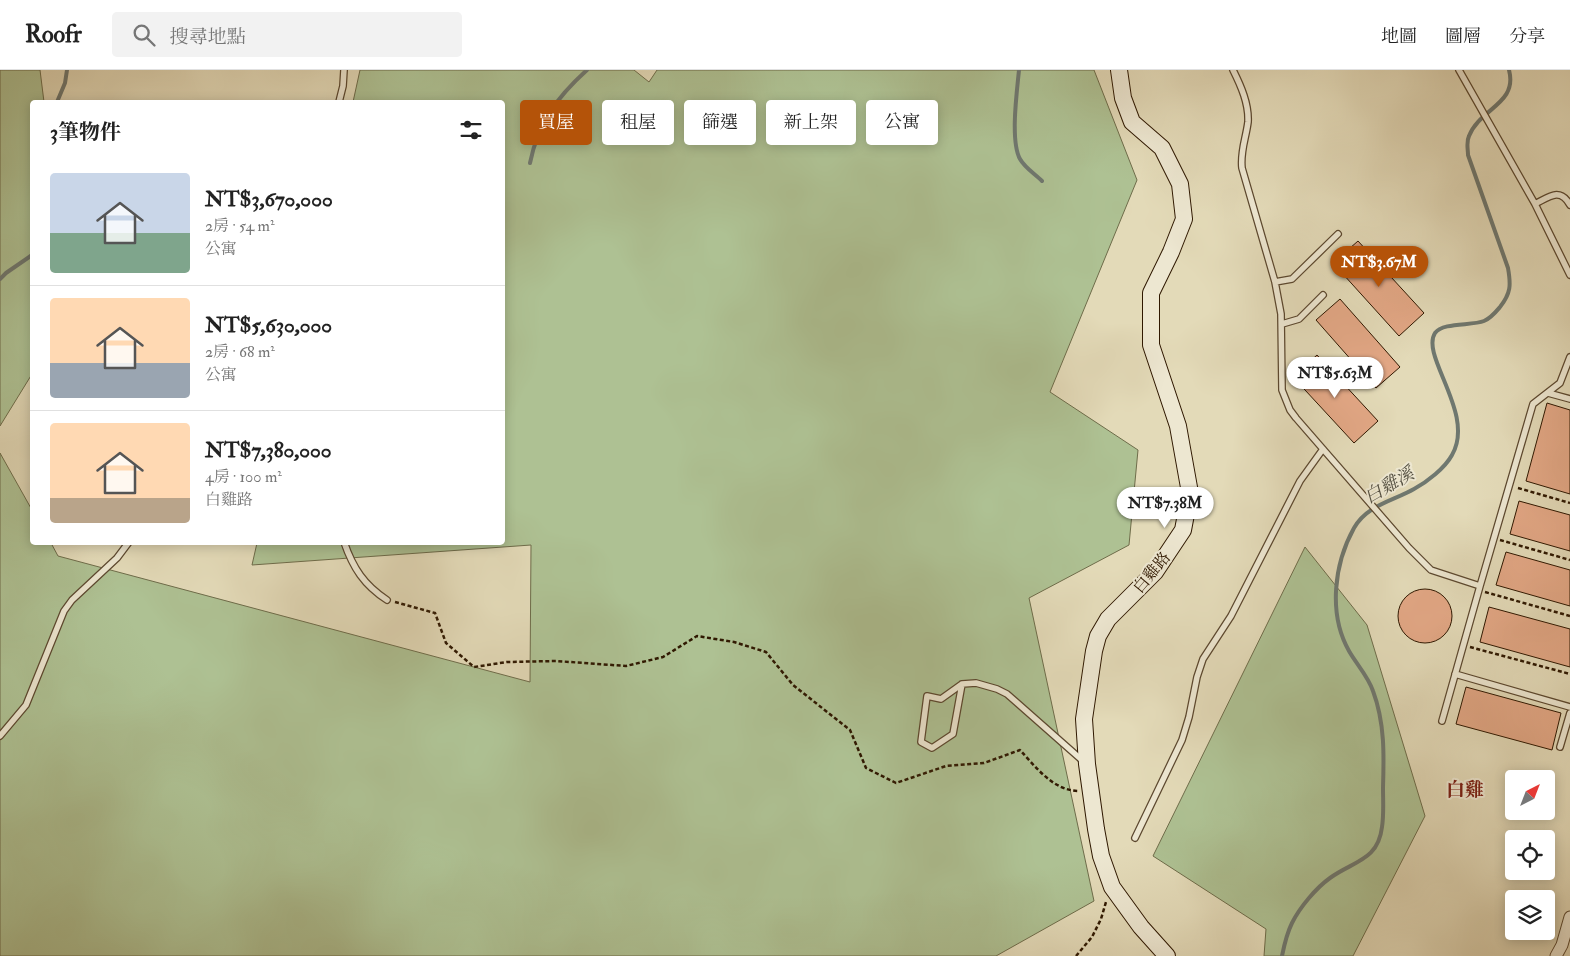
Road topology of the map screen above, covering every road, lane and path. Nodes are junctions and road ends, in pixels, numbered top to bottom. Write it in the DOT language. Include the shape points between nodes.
graph roads {
  1 [pos="344,70"];
  2 [pos="1119,70"];
  3 [pos="1233,70"];
  4 [pos="1459,70"];
  5 [pos="339,100"];
  6 [pos="1535,204"];
  7 [pos="1570,205"];
  8 [pos="1338,234"];
  9 [pos="1570,275"];
  10 [pos="1275,282"];
  11 [pos="1323,295"];
  12 [pos="1282,324"];
  13 [pos="1570,357"];
  14 [pos="1568,366"];
  15 [pos="1548,393"];
  16 [pos="1570,399"];
  17 [pos="1323,449"];
  18 [pos="1510,485"];
  19 [pos="1570,503"];
  20 [pos="1494,539"];
  21 [pos="127,545"];
  22 [pos="345,545"];
  23 [pos="1570,560"];
  24 [pos="1480,588"];
  25 [pos="387,600"];
  26 [pos="1570,616"];
  27 [pos="1464,645"];
  28 [pos="1456,674"];
  29 [pos="1570,674"];
  30 [pos="962,684"];
  31 [pos="1570,707"];
  32 [pos="1570,713"];
  33 [pos="1442,721"];
  34 [pos="0,736"];
  35 [pos="1560,748"];
  36 [pos="1086,764"];
  37 [pos="1090,790"];
  38 [pos="1135,838"];
  39 [pos="1112,886"];
  40 [pos="1570,917"];
  41 [pos="1076,956"];
  42 [pos="1168,956"];
  43 [pos="1556,956"];
  1 -- 5 [label="lane"];
  2 -- 36 [label="street, 白雞路" via="1122,98 1132,122 1162,148 1180,184 1184,219 1151,293 1151,345 1178,426 1190,493 1183,530 1155,572 1108,619 1098,636 1084,719"];
  3 -- 10 [label="lane" via="1246,103 1248,120 1242,168"];
  4 -- 6 [label="lane"];
  6 -- 7 [label="lane" via="1552,195 1560,195"];
  6 -- 9 [label="lane"];
  8 -- 10 [label="lane" via="1292,279"];
  10 -- 12 [label="lane"];
  11 -- 12 [label="lane" via="1299,319"];
  12 -- 17 [label="lane" via="1282,390 1296,418"];
  13 -- 14 [label="lane"];
  14 -- 15 [label="lane" via="1560,383"];
  15 -- 16 [label="lane"];
  15 -- 18 [label="lane" via="1533,404"];
  17 -- 24 [label="lane" via="1431,570"];
  17 -- 38 [label="lane" via="1300,481 1231,616 1203,659 1182,740"];
  18 -- 19 [label="path"];
  18 -- 20 [label="lane"];
  20 -- 23 [label="path"];
  20 -- 24 [label="lane"];
  21 -- 34 [label="lane" via="64,612 26,705"];
  22 -- 25 [label="lane" via="364,582"];
  24 -- 26 [label="path"];
  24 -- 27 [label="lane"];
  25 -- 37 [label="path" via="435,613 446,643 474,667 507,662 556,661 626,666 663,657 697,636 734,642 766,652 793,685 850,730 866,768 896,783 946,766 984,763 1020,750 1048,780 1071,791"];
  27 -- 28 [label="lane"];
  27 -- 29 [label="path"];
  28 -- 31 [label="lane"];
  28 -- 33 [label="lane"];
  30 -- 30 [label="lane" via="941,699 927,696 922,742 932,748 953,734"];
  30 -- 36 [label="lane" via="986,684 1007,694"];
  32 -- 35 [label="lane"];
  36 -- 37 [label="street, 白雞路"];
  37 -- 39 [label="street, 白雞路" via="1101,856"];
  39 -- 41 [label="path" via="1092,937"];
  39 -- 42 [label="street, 白雞路" via="1141,927"];
  40 -- 43 [label="street"];
}
